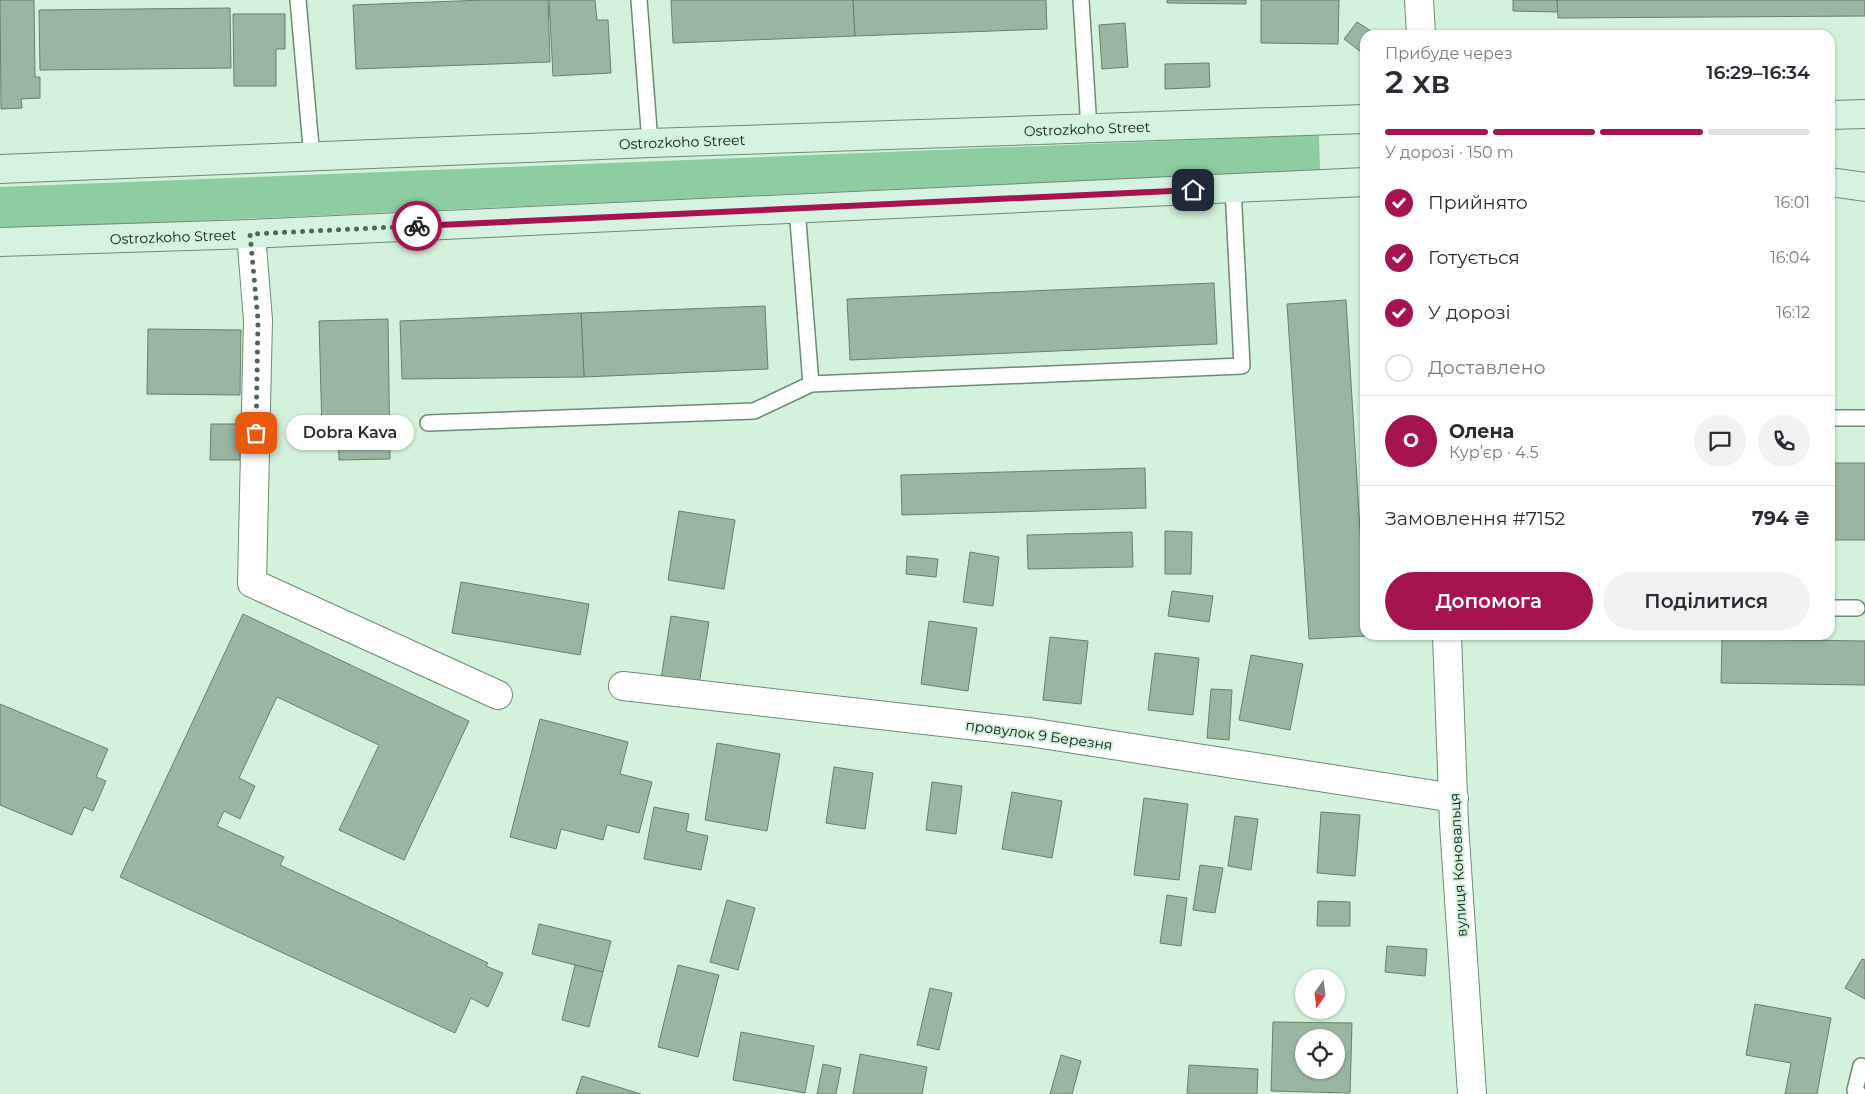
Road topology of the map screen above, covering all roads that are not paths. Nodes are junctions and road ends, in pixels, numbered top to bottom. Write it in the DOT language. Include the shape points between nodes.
graph roads {
  1 [pos="298,0"];
  2 [pos="639,0"];
  3 [pos="1081,0"];
  4 [pos="1419,0"];
  5 [pos="1421,30"];
  6 [pos="1865,114"];
  7 [pos="1835,115"];
  8 [pos="1360,119"];
  9 [pos="1090,129"];
  10 [pos="650,142"];
  11 [pos="312,158"];
  12 [pos="1865,169"];
  13 [pos="0,170"];
  14 [pos="1835,172"];
  15 [pos="1360,182"];
  16 [pos="1835,183"];
  17 [pos="1865,187"];
  18 [pos="1233,188"];
  19 [pos="797,208"];
  20 [pos="250,234"];
  21 [pos="0,242"];
  22 [pos="811,384"];
  23 [pos="1835,418"];
  24 [pos="1865,418"];
  25 [pos="428,422"];
  26 [pos="1835,608"];
  27 [pos="1857,608"];
  28 [pos="1447,640"];
  29 [pos="623,686"];
  30 [pos="498,695"];
  31 [pos="1454,798"];
  32 [pos="1861,1066"];
  33 [pos="1472,1094"];
  34 [pos="1859,1094"];
  1 -- 11 [label="lane"];
  2 -- 10 [label="lane"];
  3 -- 9 [label="lane"];
  4 -- 5 [label="street"];
  6 -- 7 [label="main road"];
  8 -- 9 [label="main road, Ostrozkoho Street"];
  9 -- 10 [label="main road, Ostrozkoho Street"];
  10 -- 11 [label="main road, Ostrozkoho Street"];
  11 -- 13 [label="main road, Ostrozkoho Street"];
  12 -- 14 [label="main road"];
  15 -- 18 [label="main road, Ostrozkoho Street"];
  16 -- 17 [label="main road"];
  18 -- 19 [label="main road, Ostrozkoho Street"];
  18 -- 22 [label="lane" via="1242,366"];
  19 -- 20 [label="main road, Ostrozkoho Street"];
  19 -- 22 [label="lane"];
  20 -- 21 [label="main road, Ostrozkoho Street"];
  20 -- 30 [label="street" via="258,320 252,583"];
  22 -- 25 [label="lane" via="754,411"];
  23 -- 24 [label="lane"];
  26 -- 27 [label="lane"];
  28 -- 31 [label="street, вулиця Коновальця"];
  29 -- 31 [label="street, провулок 9 Березня" via="1029,732"];
  31 -- 33 [label="street, вулиця Коновальця"];
  32 -- 34 [label="lane" via="1855,1090"];
}
